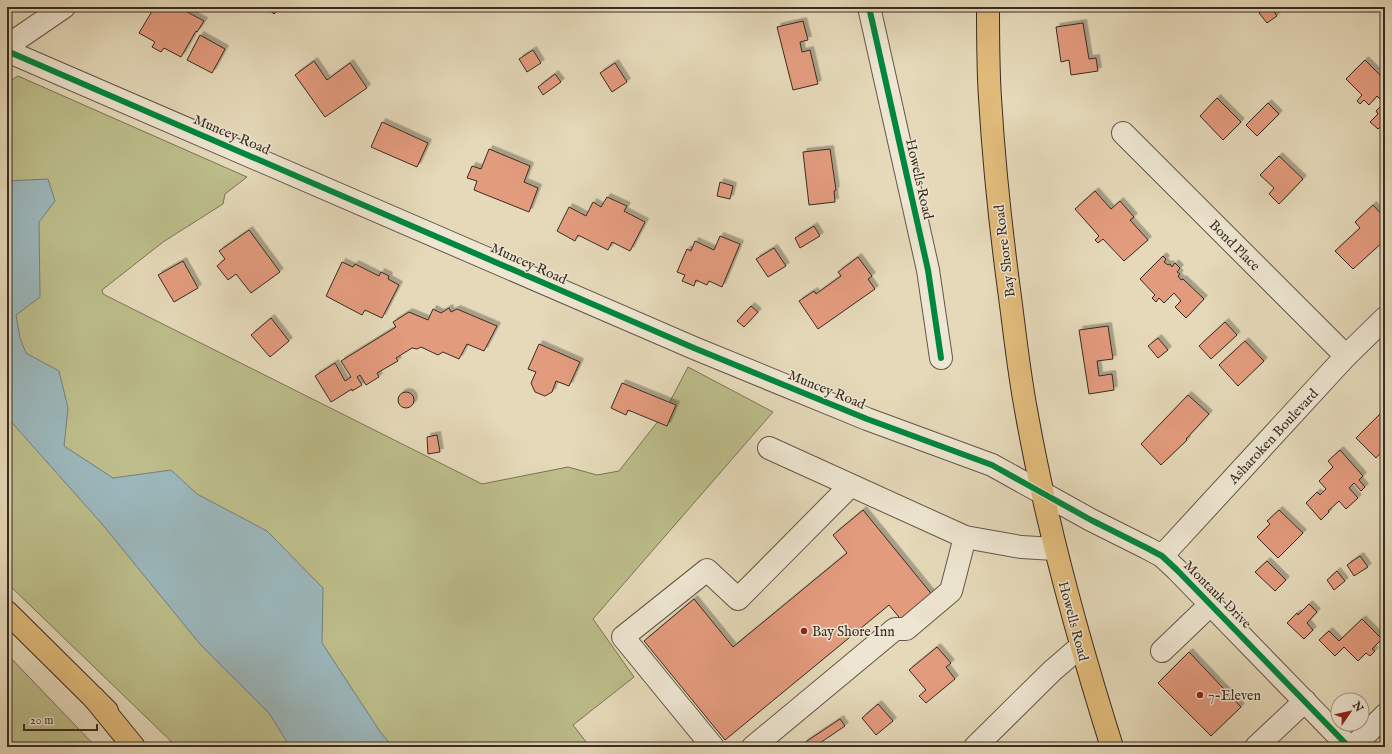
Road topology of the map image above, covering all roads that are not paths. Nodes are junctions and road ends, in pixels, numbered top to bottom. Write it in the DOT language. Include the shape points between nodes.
graph roads {
  1 [pos="64,7"];
  2 [pos="869,7"];
  3 [pos="988,7"];
  4 [pos="7,46"];
  5 [pos="7,51"];
  6 [pos="1123,133"];
  7 [pos="1385,318"];
  8 [pos="1346,356"];
  9 [pos="941,358"];
  10 [pos="769,448"];
  11 [pos="850,486"];
  12 [pos="1042,493"];
  13 [pos="965,537"];
  14 [pos="1056,549"];
  15 [pos="1162,556"];
  16 [pos="1211,604"];
  17 [pos="7,612"];
  18 [pos="1081,646"];
  19 [pos="1162,651"];
  20 [pos="94,698"];
  21 [pos="1306,701"];
  22 [pos="1385,715"];
  23 [pos="134,747"];
  24 [pos="143,747"];
  25 [pos="713,747"];
  26 [pos="753,747"];
  27 [pos="975,747"];
  28 [pos="1112,747"];
  29 [pos="1256,747"];
  30 [pos="1349,747"];
  31 [pos="1353,747"];
  1 -- 4 [label="street"];
  2 -- 9 [label="street, Howells Road" via="928,270"];
  3 -- 12 [label="main road, Bay Shore Road" via="990,96 1001,226 1025,408"];
  5 -- 12 [label="street, Muncey Road" via="694,348 868,419 992,465"];
  6 -- 8 [label="street, Bond Place"];
  7 -- 8 [label="street, Asharoken Boulevard"];
  8 -- 15 [label="street, Asharoken Boulevard"];
  10 -- 11 [label="street"];
  11 -- 13 [label="street"];
  11 -- 25 [label="street" via="738,599 707,570 623,637"];
  12 -- 14 [label="main road, Howells Road"];
  12 -- 15 [label="street, Montauk Drive"];
  13 -- 14 [label="street" via="1021,547"];
  13 -- 26 [label="street" via="951,592 906,628 896,629"];
  14 -- 18 [label="main road, Howells Road"];
  15 -- 16 [label="street, Montauk Drive"];
  16 -- 19 [label="street"];
  16 -- 21 [label="street, Montauk Drive"];
  17 -- 20 [label="main road"];
  18 -- 27 [label="street"];
  18 -- 28 [label="main road, Howells Road"];
  20 -- 23 [label="main road"];
  20 -- 24 [label="main road"];
  21 -- 29 [label="street"];
  21 -- 30 [label="street, Montauk Drive"];
  22 -- 31 [label="street"];
}
